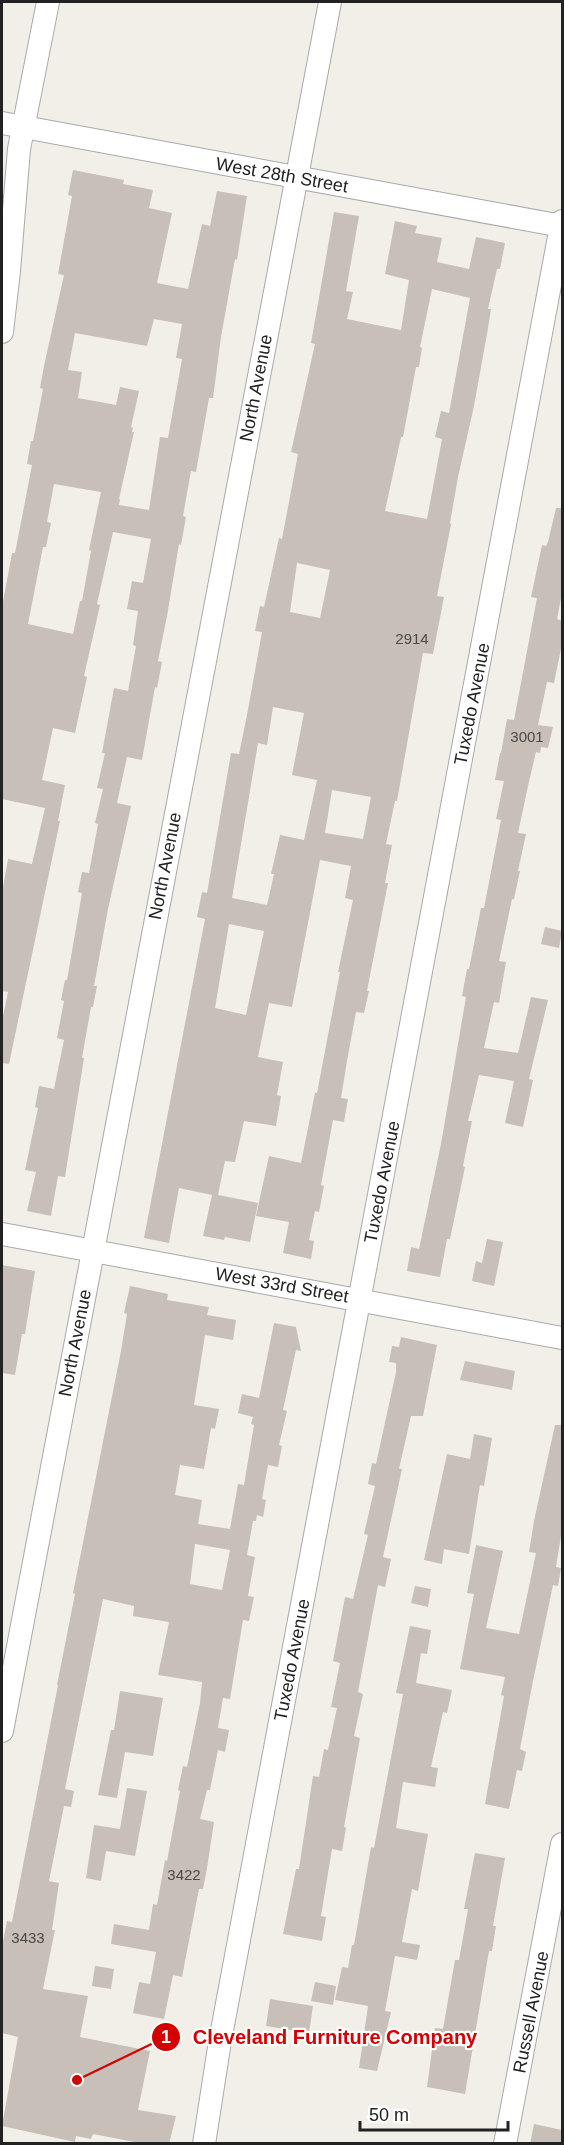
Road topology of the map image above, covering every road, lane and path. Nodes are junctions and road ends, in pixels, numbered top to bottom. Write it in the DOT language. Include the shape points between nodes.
graph roads {
  1 [pos="48,2"];
  2 [pos="330,2"];
  3 [pos="12,125"];
  4 [pos="295,177"];
  5 [pos="562,224"];
  6 [pos="2,332"];
  7 [pos="2,1234"];
  8 [pos="92,1250"];
  9 [pos="360,1299"];
  10 [pos="562,1338"];
  11 [pos="2,1731"];
  12 [pos="562,1844"];
  13 [pos="204,2144"];
  14 [pos="505,2144"];
  1 -- 3 [label="street"];
  2 -- 4 [label="street, North Avenue"];
  3 -- 4 [label="street, West 28th Street"];
  3 -- 6 [label="street" via="9,271"];
  4 -- 5 [label="street, West 28th Street"];
  4 -- 8 [label="street, North Avenue"];
  5 -- 9 [label="street, Tuxedo Avenue"];
  7 -- 8 [label="street, West 33rd Street"];
  8 -- 9 [label="street, West 33rd Street"];
  8 -- 11 [label="street, North Avenue"];
  9 -- 10 [label="street, West 33rd Street"];
  9 -- 13 [label="street, Tuxedo Avenue"];
  12 -- 14 [label="street, Russell Avenue"];
}
